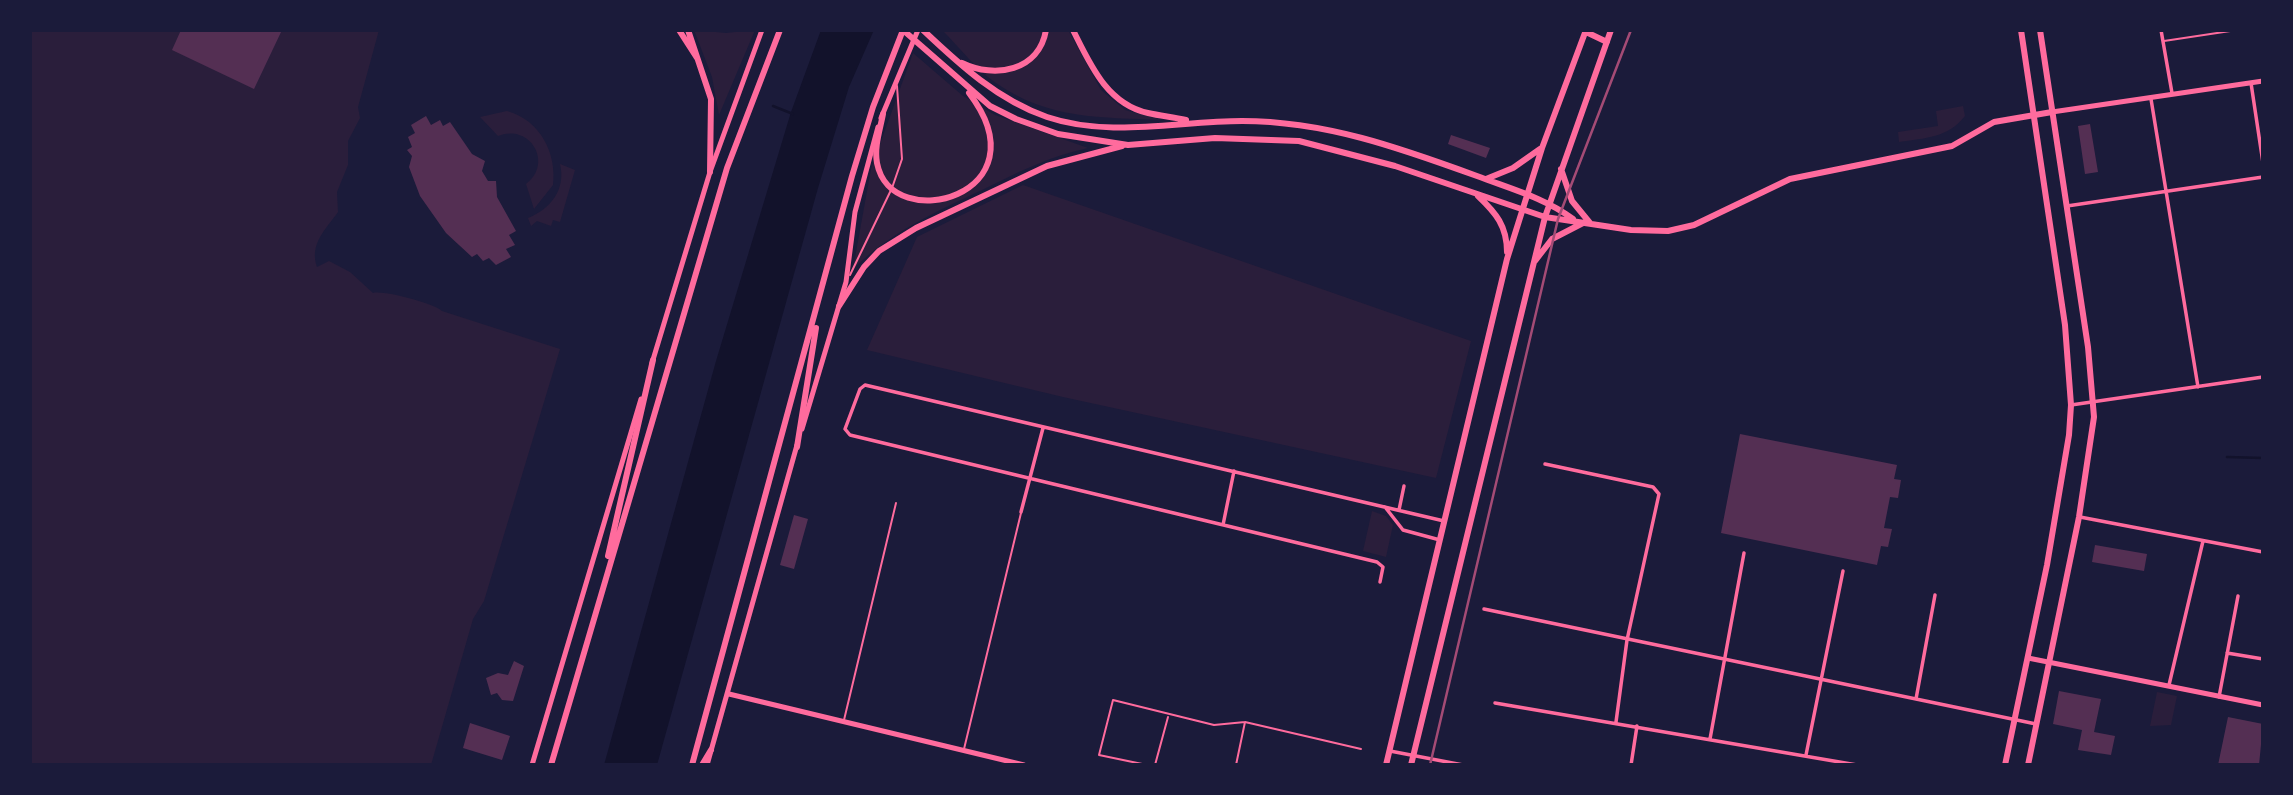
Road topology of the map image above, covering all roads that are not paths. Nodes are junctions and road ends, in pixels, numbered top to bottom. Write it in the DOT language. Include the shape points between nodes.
graph roads {
  1 [pos="679,30"];
  2 [pos="688,30"];
  3 [pos="762,30"];
  4 [pos="780,30"];
  5 [pos="903,30"];
  6 [pos="920,30"];
  7 [pos="1046,30"];
  8 [pos="1073,30"];
  9 [pos="1611,30"];
  10 [pos="2021,30"];
  11 [pos="2040,30"];
  12 [pos="2161,30"];
  13 [pos="2237,30"];
  14 [pos="1586,31"];
  15 [pos="2163,41"];
  16 [pos="1607,42"];
  17 [pos="956,59"];
  18 [pos="703,67"];
  19 [pos="896,78"];
  20 [pos="959,81"];
  21 [pos="2263,81"];
  22 [pos="2251,83"];
  23 [pos="2172,95"];
  24 [pos="2151,99"];
  25 [pos="2052,112"];
  26 [pos="883,114"];
  27 [pos="2034,115"];
  28 [pos="1191,121"];
  29 [pos="1128,145"];
  30 [pos="1542,148"];
  31 [pos="2263,163"];
  32 [pos="1560,168"];
  33 [pos="710,172"];
  34 [pos="2263,177"];
  35 [pos="1485,179"];
  36 [pos="892,188"];
  37 [pos="2167,191"];
  38 [pos="1477,194"];
  39 [pos="1527,195"];
  40 [pos="1549,202"];
  41 [pos="2067,206"];
  42 [pos="1522,209"];
  43 [pos="1545,217"];
  44 [pos="1575,220"];
  45 [pos="1583,223"];
  46 [pos="1591,225"];
  47 [pos="1507,259"];
  48 [pos="1532,265"];
  49 [pos="846,282"];
  50 [pos="821,296"];
  51 [pos="839,306"];
  52 [pos="653,360"];
  53 [pos="2263,377"];
  54 [pos="2198,387"];
  55 [pos="2094,403"];
  56 [pos="2071,405"];
  57 [pos="1044,428"];
  58 [pos="797,447"];
  59 [pos="1545,464"];
  60 [pos="1234,471"];
  61 [pos="1029,478"];
  62 [pos="1404,486"];
  63 [pos="896,503"];
  64 [pos="1385,507"];
  65 [pos="1399,510"];
  66 [pos="1021,512"];
  67 [pos="2079,517"];
  68 [pos="1444,521"];
  69 [pos="1223,525"];
  70 [pos="1440,540"];
  71 [pos="2203,541"];
  72 [pos="2263,552"];
  73 [pos="1744,553"];
  74 [pos="1843,571"];
  75 [pos="1380,582"];
  76 [pos="604,583"];
  77 [pos="1936,595"];
  78 [pos="2238,596"];
  79 [pos="1484,609"];
  80 [pos="1626,640"];
  81 [pos="2227,653"];
  82 [pos="2028,658"];
  83 [pos="2263,659"];
  84 [pos="1723,660"];
  85 [pos="2048,661"];
  86 [pos="1821,678"];
  87 [pos="2169,686"];
  88 [pos="729,694"];
  89 [pos="2219,697"];
  90 [pos="1916,699"];
  91 [pos="1495,703"];
  92 [pos="2263,705"];
  93 [pos="1168,716"];
  94 [pos="2014,719"];
  95 [pos="844,721"];
  96 [pos="1245,722"];
  97 [pos="1616,722"];
  98 [pos="2036,724"];
  99 [pos="1637,726"];
  100 [pos="1710,738"];
  101 [pos="1361,749"];
  102 [pos="711,750"];
  103 [pos="963,751"];
  104 [pos="1390,751"];
  105 [pos="1806,755"];
  106 [pos="1413,756"];
  107 [pos="1815,757"];
  108 [pos="532,765"];
  109 [pos="551,765"];
  110 [pos="692,765"];
  111 [pos="702,765"];
  112 [pos="707,765"];
  113 [pos="1024,765"];
  114 [pos="1147,765"];
  115 [pos="1155,765"];
  116 [pos="1236,765"];
  117 [pos="1386,765"];
  118 [pos="1411,765"];
  119 [pos="1463,765"];
  120 [pos="1631,765"];
  121 [pos="1814,765"];
  122 [pos="1857,765"];
  123 [pos="2005,765"];
  124 [pos="2028,765"];
  1 -- 18 [label="main road"];
  2 -- 18 [label="main road"];
  3 -- 33 [label="main road"];
  4 -- 76 [label="main road" via="727,168"];
  5 -- 20 [label="main road"];
  5 -- 50 [label="main road" via="873,107"];
  6 -- 17 [label="main road"];
  6 -- 19 [label="main road"];
  7 -- 17 [label="main road" via="1034,54 1009,71 988,73"];
  8 -- 28 [label="main road" via="1096,75 1117,99 1146,113"];
  9 -- 16 [label="main road"];
  10 -- 27 [label="main road"];
  11 -- 25 [label="main road"];
  12 -- 15 [label="street"];
  13 -- 15 [label="lane"];
  14 -- 16 [label="main road"];
  14 -- 30 [label="main road"];
  15 -- 23 [label="street"];
  16 -- 32 [label="main road"];
  17 -- 28 [label="main road" via="1006,98 1050,118 1098,127"];
  18 -- 33 [label="main road" via="713,114"];
  19 -- 26 [label="main road"];
  19 -- 36 [label="lane" via="903,143"];
  20 -- 29 [label="main road" via="990,106 1034,127"];
  20 -- 36 [label="main road" via="988,121 993,143 990,161 973,183 948,198 918,202"];
  21 -- 22 [label="main road"];
  22 -- 23 [label="main road"];
  22 -- 31 [label="street"];
  23 -- 24 [label="main road"];
  24 -- 25 [label="main road"];
  24 -- 37 [label="street"];
  25 -- 27 [label="main road"];
  25 -- 41 [label="main road"];
  26 -- 36 [label="main road" via="876,161"];
  26 -- 49 [label="main road" via="864,168"];
  27 -- 46 [label="main road" via="1994,122 1952,146 1790,179 1694,225 1648,231"];
  27 -- 56 [label="main road" via="2065,325"];
  28 -- 35 [label="main road" via="1275,122 1338,131"];
  29 -- 38 [label="main road" via="1276,138 1395,166"];
  29 -- 51 [label="main road" via="1047,166 916,228 879,251"];
  30 -- 35 [label="main road" via="1513,168"];
  30 -- 39 [label="main road"];
  32 -- 40 [label="main road"];
  32 -- 46 [label="main road" via="1572,201"];
  33 -- 52 [label="main road"];
  34 -- 37 [label="street"];
  35 -- 39 [label="main road"];
  36 -- 49 [label="lane"];
  37 -- 41 [label="street"];
  37 -- 54 [label="street"];
  38 -- 42 [label="main road"];
  38 -- 47 [label="main road" via="1499,216"];
  39 -- 40 [label="main road"];
  39 -- 42 [label="main road"];
  40 -- 43 [label="main road"];
  40 -- 44 [label="main road"];
  41 -- 55 [label="main road"];
  42 -- 43 [label="main road"];
  42 -- 47 [label="main road"];
  43 -- 44 [label="main road"];
  43 -- 48 [label="main road"];
  44 -- 45 [label="main road"];
  45 -- 46 [label="main road"];
  45 -- 48 [label="main road" via="1552,239"];
  47 -- 68 [label="main road"];
  48 -- 106 [label="main road"];
  49 -- 51 [label="main road"];
  50 -- 58 [label="main road"];
  50 -- 110 [label="main road"];
  51 -- 58 [label="main road"];
  52 -- 76 [label="main road"];
  52 -- 108 [label="main road"];
  53 -- 54 [label="street"];
  54 -- 55 [label="street"];
  55 -- 56 [label="street"];
  55 -- 67 [label="main road"];
  56 -- 82 [label="main road" via="2060,492"];
  57 -- 60 [label="street"];
  57 -- 61 [label="street"];
  57 -- 61 [label="street" via="865,385 845,429 850,435"];
  58 -- 88 [label="main road"];
  59 -- 80 [label="street" via="1653,487 1659,494"];
  60 -- 64 [label="street"];
  60 -- 69 [label="street"];
  61 -- 66 [label="street"];
  61 -- 69 [label="street"];
  62 -- 65 [label="street"];
  63 -- 95 [label="lane"];
  64 -- 65 [label="street"];
  64 -- 70 [label="street" via="1403,530"];
  65 -- 68 [label="street"];
  66 -- 103 [label="lane"];
  67 -- 71 [label="street"];
  67 -- 85 [label="main road"];
  68 -- 70 [label="main road"];
  69 -- 75 [label="street" via="1377,562 1382,567"];
  70 -- 104 [label="main road"];
  71 -- 72 [label="street"];
  71 -- 87 [label="street"];
  73 -- 84 [label="street"];
  74 -- 86 [label="street"];
  76 -- 109 [label="main road"];
  77 -- 90 [label="street"];
  78 -- 81 [label="street"];
  79 -- 80 [label="street"];
  80 -- 84 [label="street"];
  80 -- 97 [label="street"];
  81 -- 83 [label="street"];
  81 -- 89 [label="street"];
  82 -- 85 [label="main road"];
  82 -- 94 [label="main road"];
  84 -- 86 [label="street"];
  84 -- 100 [label="street"];
  85 -- 87 [label="main road"];
  85 -- 98 [label="main road"];
  86 -- 90 [label="street"];
  86 -- 105 [label="street"];
  87 -- 89 [label="main road"];
  88 -- 95 [label="main road"];
  88 -- 102 [label="main road"];
  89 -- 92 [label="main road"];
  90 -- 94 [label="street"];
  91 -- 97 [label="street"];
  93 -- 96 [label="lane" via="1214,725"];
  93 -- 114 [label="lane" via="1113,701 1099,755"];
  93 -- 115 [label="lane"];
  94 -- 98 [label="street"];
  94 -- 123 [label="main road"];
  95 -- 103 [label="main road"];
  96 -- 101 [label="lane"];
  96 -- 116 [label="lane"];
  97 -- 99 [label="street"];
  98 -- 124 [label="main road"];
  99 -- 100 [label="street"];
  99 -- 120 [label="street"];
  100 -- 105 [label="street"];
  102 -- 111 [label="main road"];
  102 -- 112 [label="main road"];
  103 -- 113 [label="main road"];
  104 -- 106 [label="street"];
  104 -- 117 [label="main road"];
  105 -- 107 [label="street"];
  106 -- 118 [label="main road"];
  106 -- 119 [label="street"];
  107 -- 121 [label="street"];
  107 -- 122 [label="street"];
}
